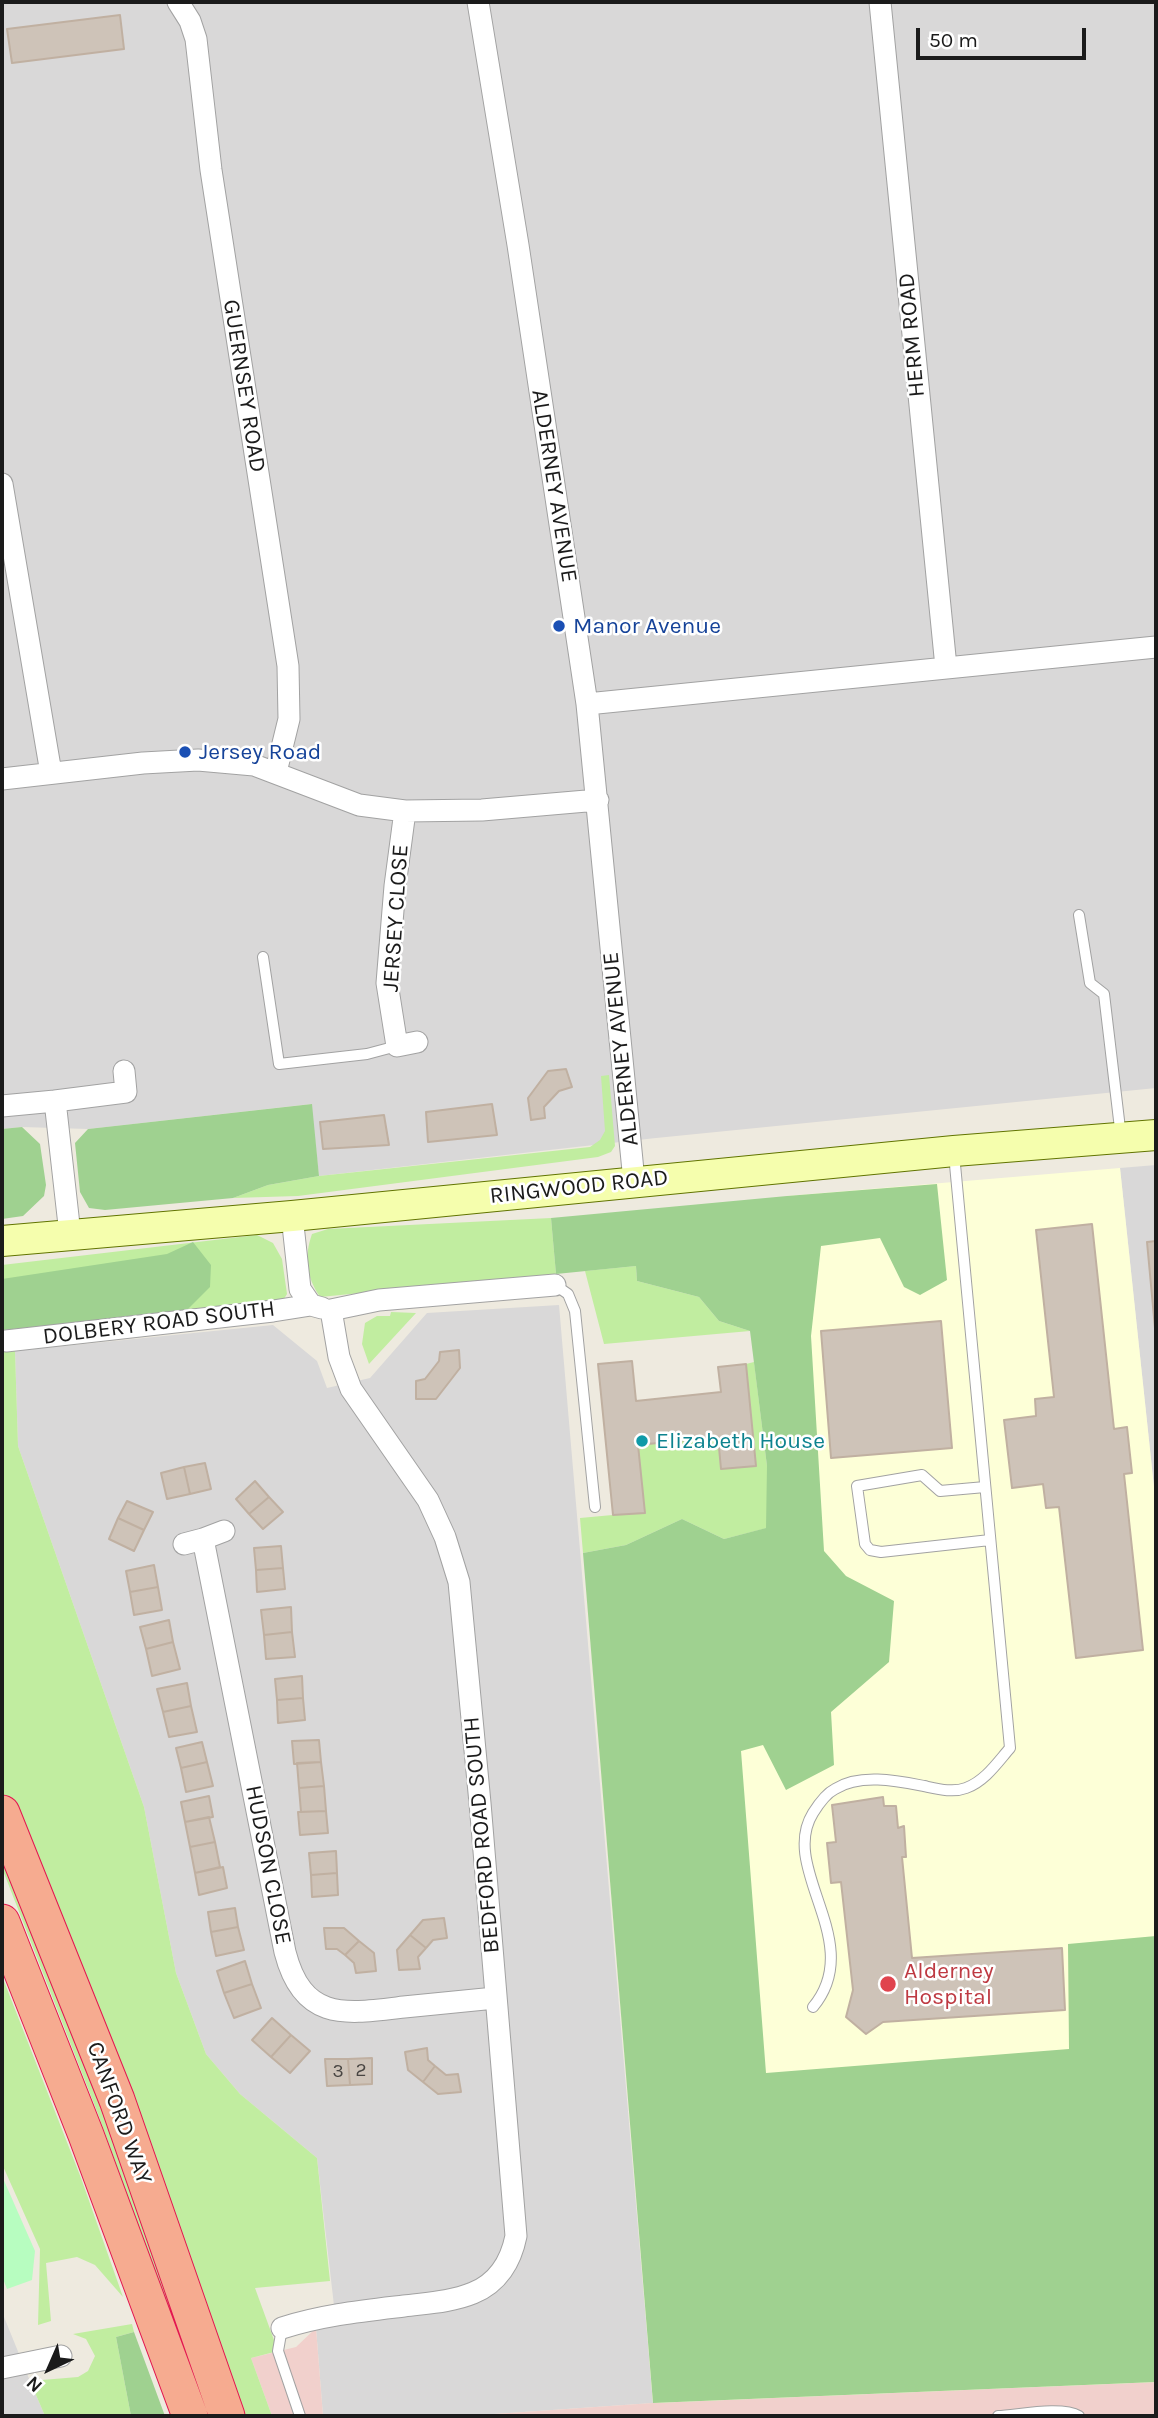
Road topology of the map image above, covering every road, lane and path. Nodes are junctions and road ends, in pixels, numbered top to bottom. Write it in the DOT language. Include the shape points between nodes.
graph roads {
  1 [pos="178,2"];
  2 [pos="478,2"];
  3 [pos="880,2"];
  4 [pos="2,484"];
  5 [pos="1156,647"];
  6 [pos="946,667"];
  7 [pos="587,704"];
  8 [pos="276,772"];
  9 [pos="51,773"];
  10 [pos="2,779"];
  11 [pos="598,800"];
  12 [pos="405,811"];
  13 [pos="1080,915"];
  14 [pos="263,957"];
  15 [pos="407,1044"];
  16 [pos="125,1082"];
  17 [pos="55,1101"];
  18 [pos="2,1107"];
  19 [pos="1156,1135"];
  20 [pos="1121,1138"];
  21 [pos="954,1151"];
  22 [pos="634,1181"];
  23 [pos="292,1216"];
  24 [pos="70,1234"];
  25 [pos="2,1241"];
  26 [pos="555,1285"];
  27 [pos="321,1307"];
  28 [pos="6,1341"];
  29 [pos="985,1487"];
  30 [pos="594,1507"];
  31 [pos="224,1531"];
  32 [pos="990,1540"];
  33 [pos="2,1813"];
  34 [pos="2,1922"];
  35 [pos="495,1998"];
  36 [pos="813,2007"];
  37 [pos="282,2328"];
  38 [pos="61,2356"];
  39 [pos="2,2368"];
  40 [pos="190,2416"];
  41 [pos="227,2416"];
  42 [pos="300,2416"];
  43 [pos="998,2416"];
  44 [pos="1079,2416"];
  1 -- 8 [label="street, GUERNSEY ROAD" via="196,39 211,170 288,666 289,719"];
  2 -- 7 [label="street, ALDERNEY AVENUE"];
  3 -- 6 [label="street, HERM ROAD"];
  4 -- 9 [label="street"];
  5 -- 6 [label="street"];
  6 -- 7 [label="street"];
  7 -- 11 [label="street, ALDERNEY AVENUE"];
  8 -- 9 [label="street" via="254,765 198,760"];
  8 -- 12 [label="street" via="359,805"];
  9 -- 10 [label="street"];
  11 -- 12 [label="street"];
  11 -- 22 [label="street, ALDERNEY AVENUE"];
  12 -- 15 [label="street, JERSEY CLOSE" via="387,983"];
  13 -- 20 [label="lane" via="1090,984 1104,994"];
  14 -- 15 [label="lane" via="279,1063 367,1054"];
  16 -- 17 [label="street"];
  17 -- 18 [label="street"];
  17 -- 24 [label="street"];
  19 -- 20 [label="main road, RINGWOOD ROAD"];
  20 -- 21 [label="main road, RINGWOOD ROAD"];
  21 -- 22 [label="main road, RINGWOOD ROAD"];
  21 -- 29 [label="lane"];
  22 -- 23 [label="main road, RINGWOOD ROAD"];
  23 -- 24 [label="main road, RINGWOOD ROAD"];
  23 -- 27 [label="street, BEDFORD ROAD SOUTH" via="300,1289"];
  24 -- 25 [label="main road, RINGWOOD ROAD"];
  26 -- 27 [label="street, DOLBERY ROAD SOUTH"];
  26 -- 30 [label="lane, DOLBERY ROAD SOUTH" via="568,1294 575,1311"];
  27 -- 28 [label="street, DOLBERY ROAD SOUTH"];
  27 -- 35 [label="street, BEDFORD ROAD SOUTH" via="351,1389 428,1500 459,1581"];
  29 -- 32 [label="lane"];
  29 -- 32 [label="lane" via="940,1491 922,1475 857,1486 864,1544 870,1550"];
  31 -- 35 [label="street, HUDSON CLOSE" via="193,1542 291,1974 304,1993 323,2006 349,2013"];
  32 -- 36 [label="lane" via="1010,1748 978,1782 964,1789 947,1791 868,1780 834,1789 814,1812 806,1827 806,1857 823,1912 831,1969 824,1993"];
  33 -- 41 [label="highway, CANFORD WAY" via="117,2100"];
  34 -- 40 [label="highway, CANFORD WAY"];
  35 -- 37 [label="street, BEDFORD ROAD SOUTH" via="515,2226 512,2254 502,2272 474,2293 451,2300 320,2316"];
  37 -- 42 [label="lane" via="278,2351"];
  38 -- 39 [label="street"];
  43 -- 44 [label="lane" via="1051,2412"];
}
